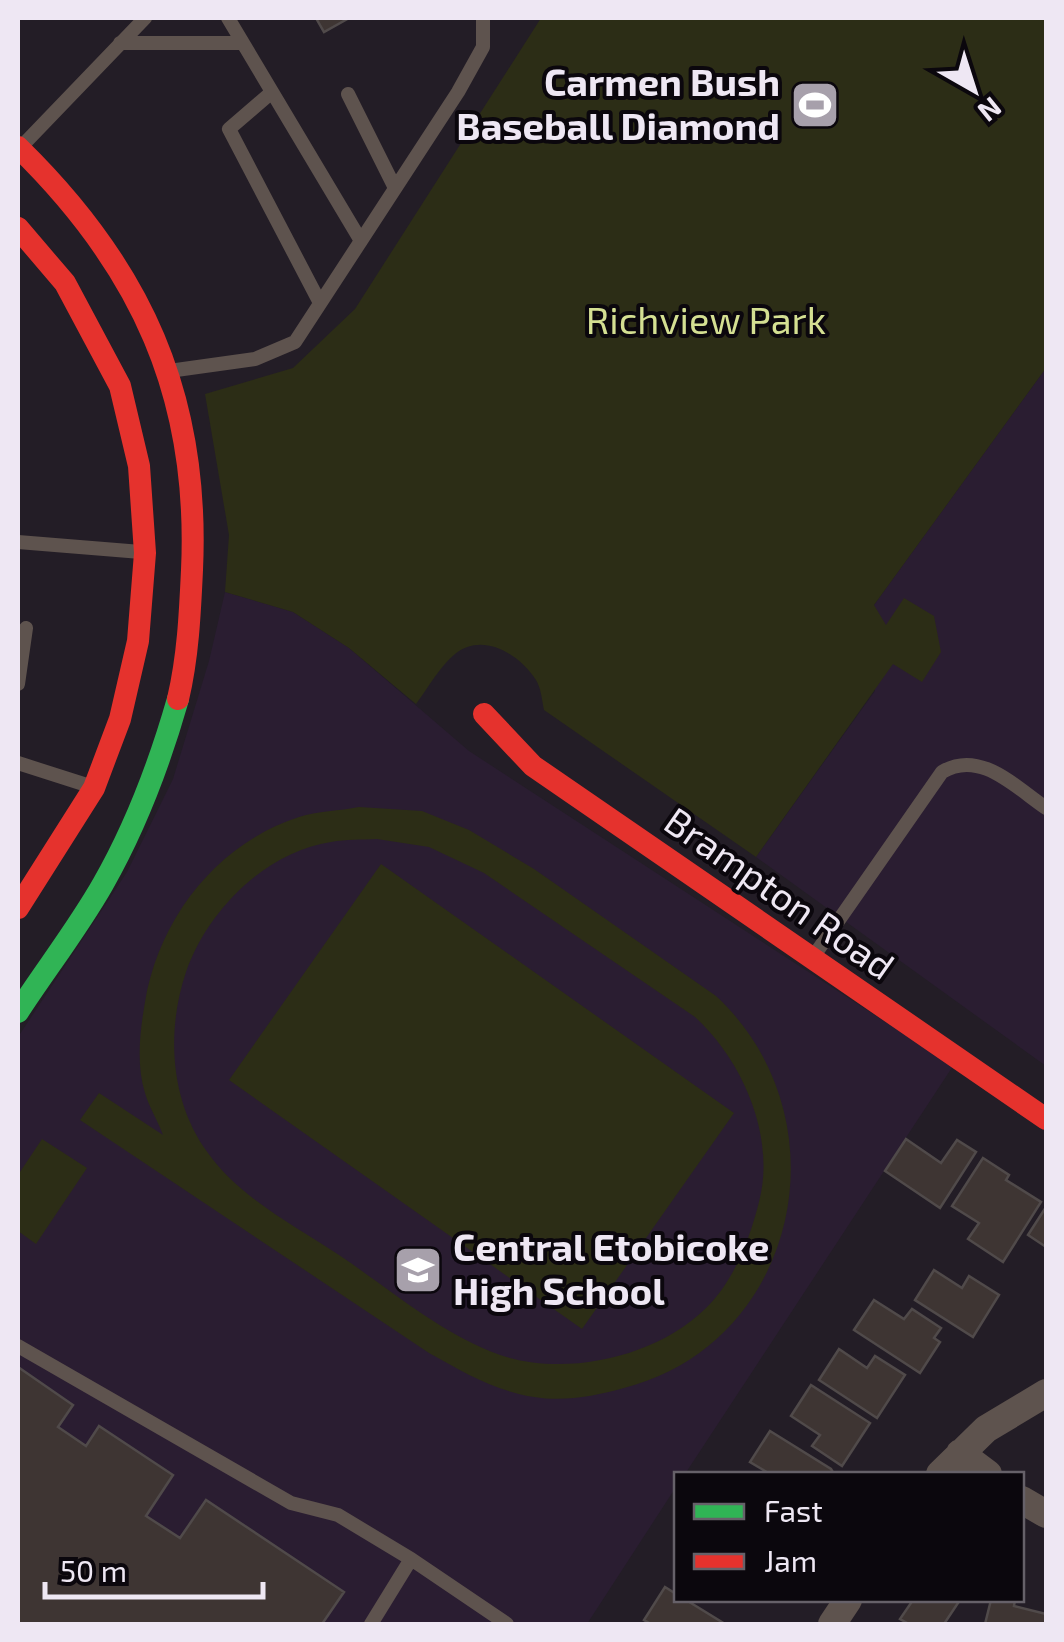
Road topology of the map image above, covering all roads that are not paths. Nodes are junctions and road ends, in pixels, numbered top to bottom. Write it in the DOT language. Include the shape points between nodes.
graph roads {
  1 [pos="145,18"];
  2 [pos="228,18"];
  3 [pos="482,18"];
  4 [pos="120,43"];
  5 [pos="243,43"];
  6 [pos="272,92"];
  7 [pos="348,94"];
  8 [pos="19,148"];
  9 [pos="395,188"];
  10 [pos="18,228"];
  11 [pos="361,241"];
  12 [pos="320,303"];
  13 [pos="169,370"];
  14 [pos="120,386"];
  15 [pos="18,542"];
  16 [pos="145,552"];
  17 [pos="194,555"];
  18 [pos="26,628"];
  19 [pos="18,684"];
  20 [pos="484,714"];
  21 [pos="18,763"];
  22 [pos="116,797"];
  23 [pos="1046,808"];
  24 [pos="18,908"];
  25 [pos="811,960"];
  26 [pos="18,1012"];
  27 [pos="1046,1117"];
  28 [pos="18,1346"];
  29 [pos="1046,1393"];
  30 [pos="960,1453"];
  31 [pos="942,1472"];
  32 [pos="985,1472"];
  33 [pos="1024,1501"];
  34 [pos="1046,1514"];
  35 [pos="412,1558"];
  36 [pos="847,1602"];
  37 [pos="371,1624"];
  38 [pos="507,1624"];
  39 [pos="832,1624"];
  1 -- 4 [label="lane"];
  2 -- 5 [label="lane"];
  3 -- 9 [label="lane" via="483,47"];
  4 -- 5 [label="lane"];
  4 -- 8 [label="lane"];
  5 -- 6 [label="lane"];
  6 -- 11 [label="lane"];
  6 -- 12 [label="lane" via="228,129"];
  7 -- 9 [label="lane"];
  8 -- 13 [label="street" via="64,190 129,282"];
  9 -- 11 [label="lane"];
  10 -- 14 [label="street" via="65,284"];
  11 -- 12 [label="lane"];
  12 -- 13 [label="lane" via="295,342 255,359"];
  13 -- 14 [label="street"];
  13 -- 17 [label="street" via="192,478"];
  14 -- 16 [label="street" via="139,466"];
  15 -- 16 [label="lane"];
  16 -- 17 [label="street"];
  16 -- 22 [label="street" via="138,640 120,719"];
  17 -- 22 [label="street" via="184,669 171,721"];
  18 -- 19 [label="lane"];
  20 -- 25 [label="street, Brampton Road" via="532,766"];
  21 -- 22 [label="lane"];
  22 -- 24 [label="street"];
  22 -- 26 [label="street" via="112,868"];
  23 -- 25 [label="lane" via="982,766 961,764 942,772"];
  25 -- 27 [label="street, Brampton Road"];
  28 -- 35 [label="lane" via="291,1503 338,1515"];
  29 -- 30 [label="street"];
  30 -- 31 [label="street"];
  30 -- 32 [label="street"];
  33 -- 34 [label="street"];
  35 -- 37 [label="lane"];
  35 -- 38 [label="lane"];
  36 -- 39 [label="street"];
}
